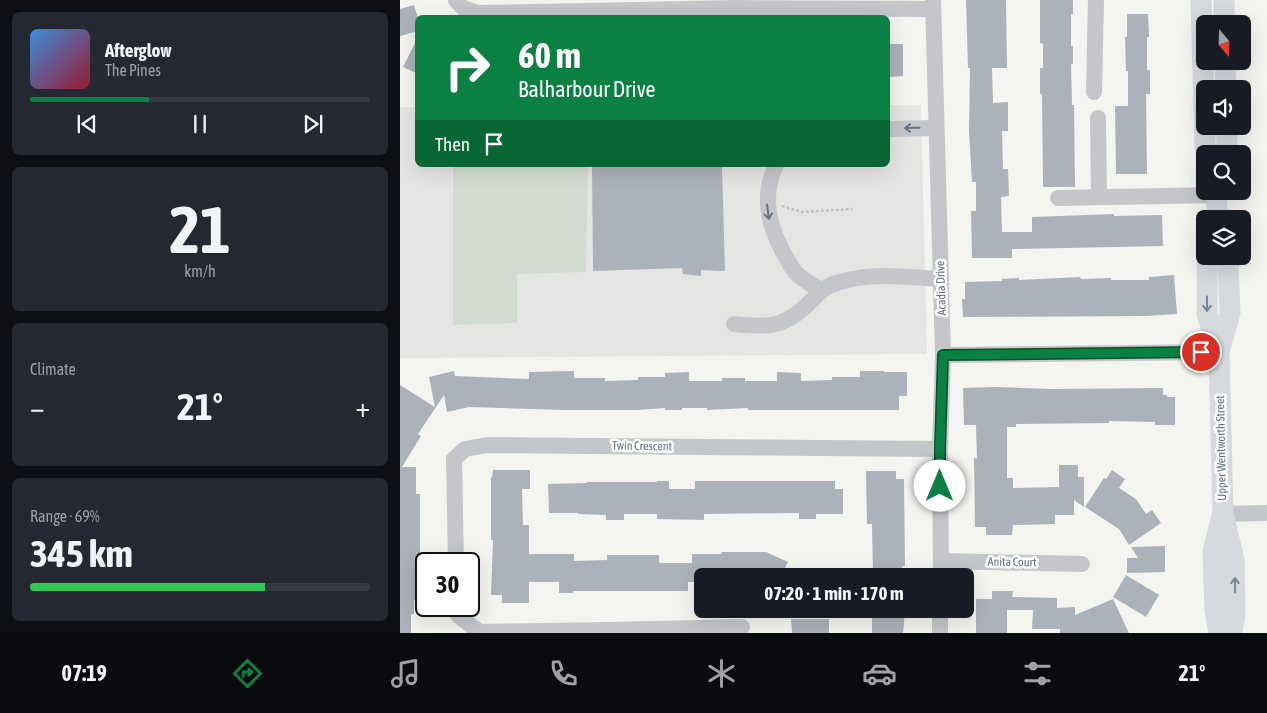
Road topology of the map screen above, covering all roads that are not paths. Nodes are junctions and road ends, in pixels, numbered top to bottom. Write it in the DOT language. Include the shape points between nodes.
graph roads {
  1 [pos="456,0"];
  2 [pos="1096,0"];
  3 [pos="1201,0"];
  4 [pos="1224,0"];
  5 [pos="735,4"];
  6 [pos="933,5"];
  7 [pos="1224,15"];
  8 [pos="1094,92"];
  9 [pos="1098,118"];
  10 [pos="936,128"];
  11 [pos="890,129"];
  12 [pos="1205,145"];
  13 [pos="775,167"];
  14 [pos="1196,194"];
  15 [pos="1100,197"];
  16 [pos="1058,198"];
  17 [pos="1207,265"];
  18 [pos="1228,265"];
  19 [pos="941,279"];
  20 [pos="821,290"];
  21 [pos="734,324"];
  22 [pos="1219,352"];
  23 [pos="943,355"];
  24 [pos="940,449"];
  25 [pos="1267,513"];
  26 [pos="1222,514"];
  27 [pos="456,552"];
  28 [pos="1082,564"];
  29 [pos="941,568"];
  30 [pos="969,568"];
  31 [pos="460,617"];
  32 [pos="940,618"];
  33 [pos="742,627"];
  34 [pos="609,632"];
  35 [pos="940,633"];
  36 [pos="1220,633"];
  37 [pos="1232,633"];
  1 -- 5 [label="street" via="463,8 478,13"];
  2 -- 8 [label="street"];
  3 -- 12 [label="main road"];
  4 -- 7 [label="main road"];
  5 -- 6 [label="street"];
  6 -- 10 [label="street, Acadia Drive"];
  9 -- 15 [label="street"];
  10 -- 11 [label="street, one-way"];
  10 -- 19 [label="street, Acadia Drive"];
  13 -- 20 [label="street, one-way" via="767,208 776,239 795,272"];
  14 -- 15 [label="street"];
  15 -- 16 [label="street"];
  17 -- 22 [label="main road, Upper Wentworth Street, one-way" via="1207,314"];
  18 -- 22 [label="main road, Upper Wentworth Street" via="1230,313"];
  19 -- 20 [label="street" via="858,277"];
  19 -- 23 [label="street, Acadia Drive"];
  20 -- 21 [label="street" via="784,322 760,327"];
  22 -- 23 [label="street"];
  22 -- 26 [label="main road, Upper Wentworth Street"];
  23 -- 24 [label="street, Acadia Drive"];
  24 -- 27 [label="street, Twin Crescent" via="487,445 465,449 454,459"];
  24 -- 29 [label="street, Acadia Drive"];
  25 -- 26 [label="street"];
  26 -- 36 [label="main road, Upper Wentworth Street" via="1213,552 1215,610"];
  37 -- 26 [label="main road, Upper Wentworth Street, one-way" via="1234,560"];
  28 -- 30 [label="street, Anita Court"];
  31 -- 34 [label="street" via="479,632"];
  32 -- 35 [label="street"];
  33 -- 34 [label="street"];
}
